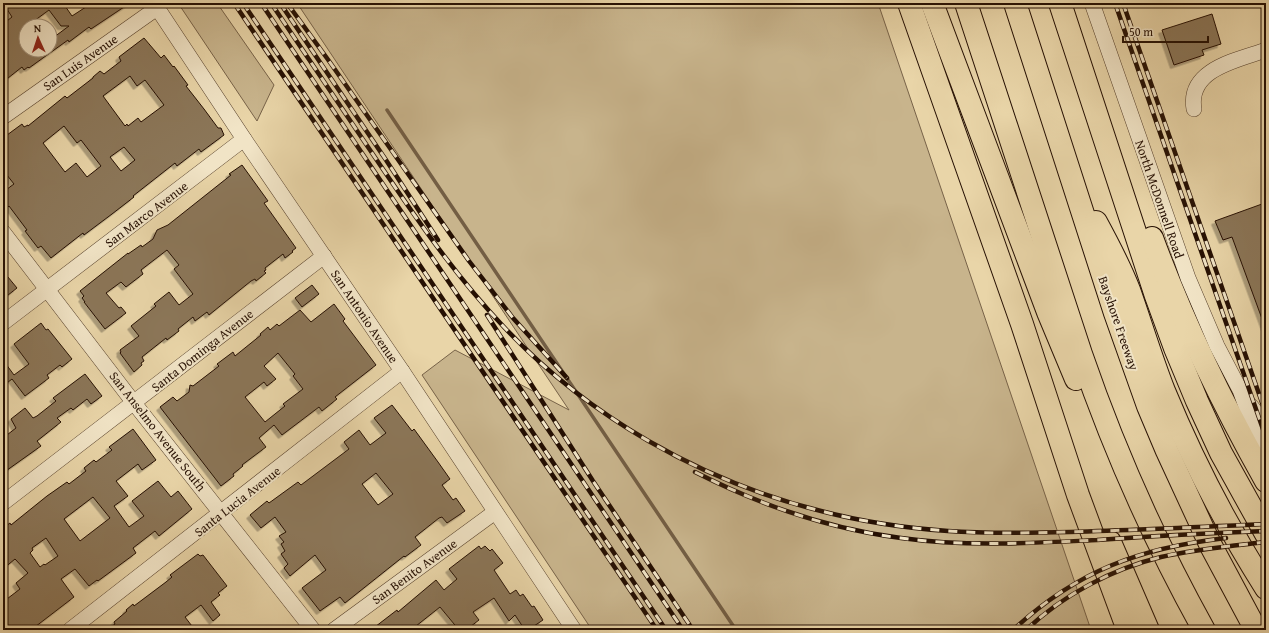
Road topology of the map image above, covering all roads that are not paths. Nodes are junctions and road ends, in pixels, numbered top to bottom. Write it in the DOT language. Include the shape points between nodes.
graph roads {
  1 [pos="909,3"];
  2 [pos="932,3"];
  3 [pos="966,3"];
  4 [pos="1015,3"];
  5 [pos="1060,3"];
  6 [pos="1092,3"];
  7 [pos="155,6"];
  8 [pos="1072,38"];
  9 [pos="1266,50"];
  10 [pos="1194,109"];
  11 [pos="3,117"];
  12 [pos="1054,127"];
  13 [pos="244,139"];
  14 [pos="3,232"];
  15 [pos="324,256"];
  16 [pos="47,289"];
  17 [pos="3,323"];
  18 [pos="1022,324"];
  19 [pos="402,371"];
  20 [pos="1240,390"];
  21 [pos="134,403"];
  22 [pos="1266,426"];
  23 [pos="1266,454"];
  24 [pos="1126,473"];
  25 [pos="1266,481"];
  26 [pos="3,503"];
  27 [pos="495,512"];
  28 [pos="222,513"];
  29 [pos="1266,534"];
  30 [pos="1266,588"];
  31 [pos="70,630"];
  32 [pos="313,630"];
  33 [pos="334,630"];
  34 [pos="574,630"];
  35 [pos="1128,630"];
  36 [pos="1148,630"];
  37 [pos="1204,630"];
  38 [pos="1256,630"];
  1 -- 18 [label="highway"];
  2 -- 24 [label="highway" via="1062,347 1100,427"];
  3 -- 24 [label="highway" via="1081,354"];
  4 -- 12 [label="highway, Bayshore Freeway"];
  5 -- 8 [label="highway"];
  6 -- 20 [label="street, North McDonnell Road" via="1186,272 1215,341"];
  7 -- 11 [label="street, San Luis Avenue"];
  7 -- 13 [label="street, San Antonio Avenue"];
  8 -- 25 [label="highway" via="1184,318 1227,408"];
  8 -- 29 [label="highway" via="1174,348 1221,453"];
  9 -- 10 [label="street" via="1218,68 1205,76 1193,95"];
  12 -- 30 [label="highway" via="1091,213 1118,265 1186,441 1230,529"];
  12 -- 38 [label="highway, Bayshore Freeway" via="1148,406 1210,544"];
  13 -- 15 [label="street, San Antonio Avenue"];
  13 -- 16 [label="street, San Marco Avenue"];
  14 -- 16 [label="street, San Anselmo Avenue South"];
  15 -- 19 [label="street, San Antonio Avenue"];
  15 -- 21 [label="street, Santa Dominga Avenue"];
  16 -- 17 [label="street, San Marco Avenue"];
  16 -- 21 [label="street, San Anselmo Avenue South"];
  18 -- 35 [label="highway" via="1073,481"];
  18 -- 36 [label="highway"];
  19 -- 27 [label="street, San Antonio Avenue"];
  19 -- 28 [label="street, Santa Lucia Avenue"];
  20 -- 22 [label="street, North McDonnell Road"];
  20 -- 23 [label="street, North McDonnell Road"];
  21 -- 26 [label="street, Santa Dominga Avenue"];
  21 -- 28 [label="street, San Anselmo Avenue South"];
  24 -- 37 [label="highway"];
  27 -- 33 [label="street, San Benito Avenue"];
  27 -- 34 [label="street, San Antonio Avenue"];
  28 -- 31 [label="street, Santa Lucia Avenue"];
  28 -- 32 [label="street, San Anselmo Avenue South"];
}
